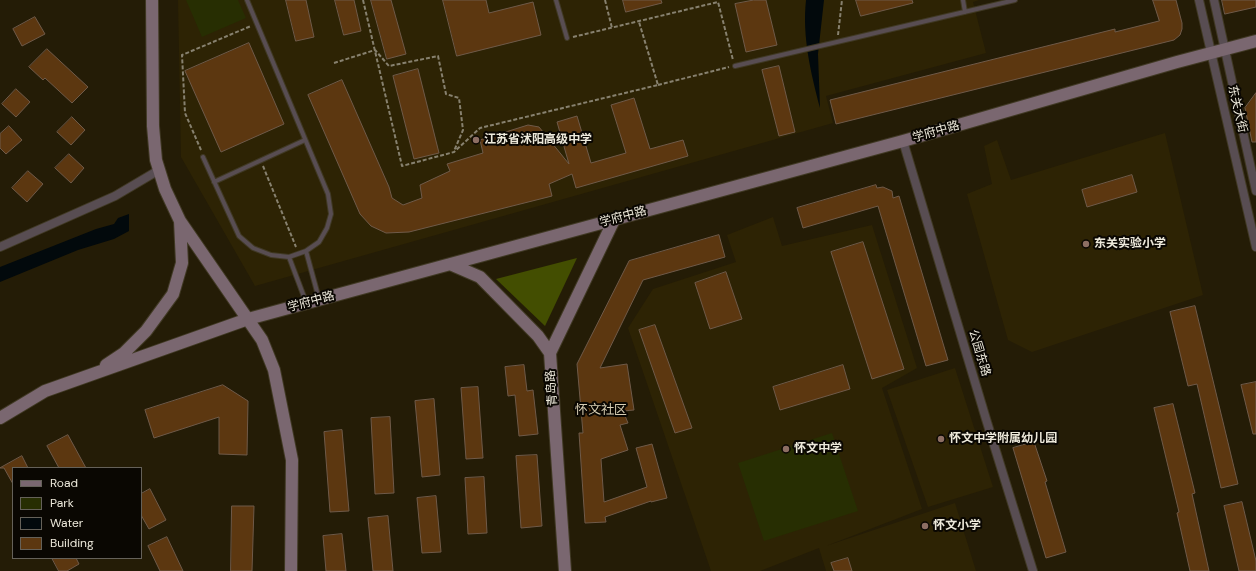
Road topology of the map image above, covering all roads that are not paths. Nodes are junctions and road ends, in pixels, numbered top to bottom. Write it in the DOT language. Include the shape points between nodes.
graph roads {
  1 [pos="152,0"];
  2 [pos="247,0"];
  3 [pos="556,0"];
  4 [pos="963,0"];
  5 [pos="1015,0"];
  6 [pos="1199,0"];
  7 [pos="1214,0"];
  8 [pos="965,12"];
  9 [pos="567,38"];
  10 [pos="1256,41"];
  11 [pos="1226,49"];
  12 [pos="1212,53"];
  13 [pos="735,66"];
  14 [pos="305,140"];
  15 [pos="903,141"];
  16 [pos="204,157"];
  17 [pos="159,170"];
  18 [pos="214,182"];
  19 [pos="1256,191"];
  20 [pos="614,220"];
  21 [pos="180,221"];
  22 [pos="0,247"];
  23 [pos="1256,247"];
  24 [pos="306,251"];
  25 [pos="289,258"];
  26 [pos="450,264"];
  27 [pos="319,300"];
  28 [pos="307,303"];
  29 [pos="248,319"];
  30 [pos="550,352"];
  31 [pos="90,375"];
  32 [pos="0,418"];
  33 [pos="291,571"];
  34 [pos="565,571"];
  35 [pos="1033,571"];
  1 -- 17 [label="street" via="153,126"];
  2 -- 14 [label="lane"];
  3 -- 9 [label="lane"];
  4 -- 8 [label="lane"];
  5 -- 8 [label="lane"];
  6 -- 12 [label="street, 东关大街"];
  7 -- 11 [label="street, 东关大街"];
  8 -- 13 [label="lane"];
  10 -- 11 [label="street, 学府中路"];
  11 -- 12 [label="street, 学府中路"];
  11 -- 19 [label="street, 东关大街"];
  12 -- 15 [label="street, 学府中路"];
  12 -- 23 [label="street, 东关大街"];
  14 -- 18 [label="lane"];
  14 -- 24 [label="lane" via="328,194 331,214 319,242"];
  15 -- 20 [label="street, 学府中路"];
  15 -- 35 [label="street, 公园东路"];
  16 -- 18 [label="lane"];
  17 -- 21 [label="street" via="165,190"];
  17 -- 22 [label="street" via="115,196"];
  18 -- 25 [label="lane" via="239,236 253,248"];
  20 -- 26 [label="street, 学府中路"];
  20 -- 30 [label="street, 青岛路"];
  21 -- 29 [label="street"];
  21 -- 31 [label="street" via="182,263 173,294 146,330 124,353"];
  24 -- 25 [label="lane"];
  24 -- 27 [label="lane"];
  25 -- 28 [label="lane"];
  26 -- 27 [label="street, 学府中路"];
  26 -- 30 [label="street" via="480,277 538,336"];
  27 -- 28 [label="street, 学府中路"];
  28 -- 29 [label="street, 学府中路"];
  29 -- 31 [label="street, 学府中路"];
  29 -- 33 [label="street" via="262,340 274,370 292,460"];
  30 -- 34 [label="street, 青岛路"];
  31 -- 32 [label="street, 学府中路" via="45,391"];
}
